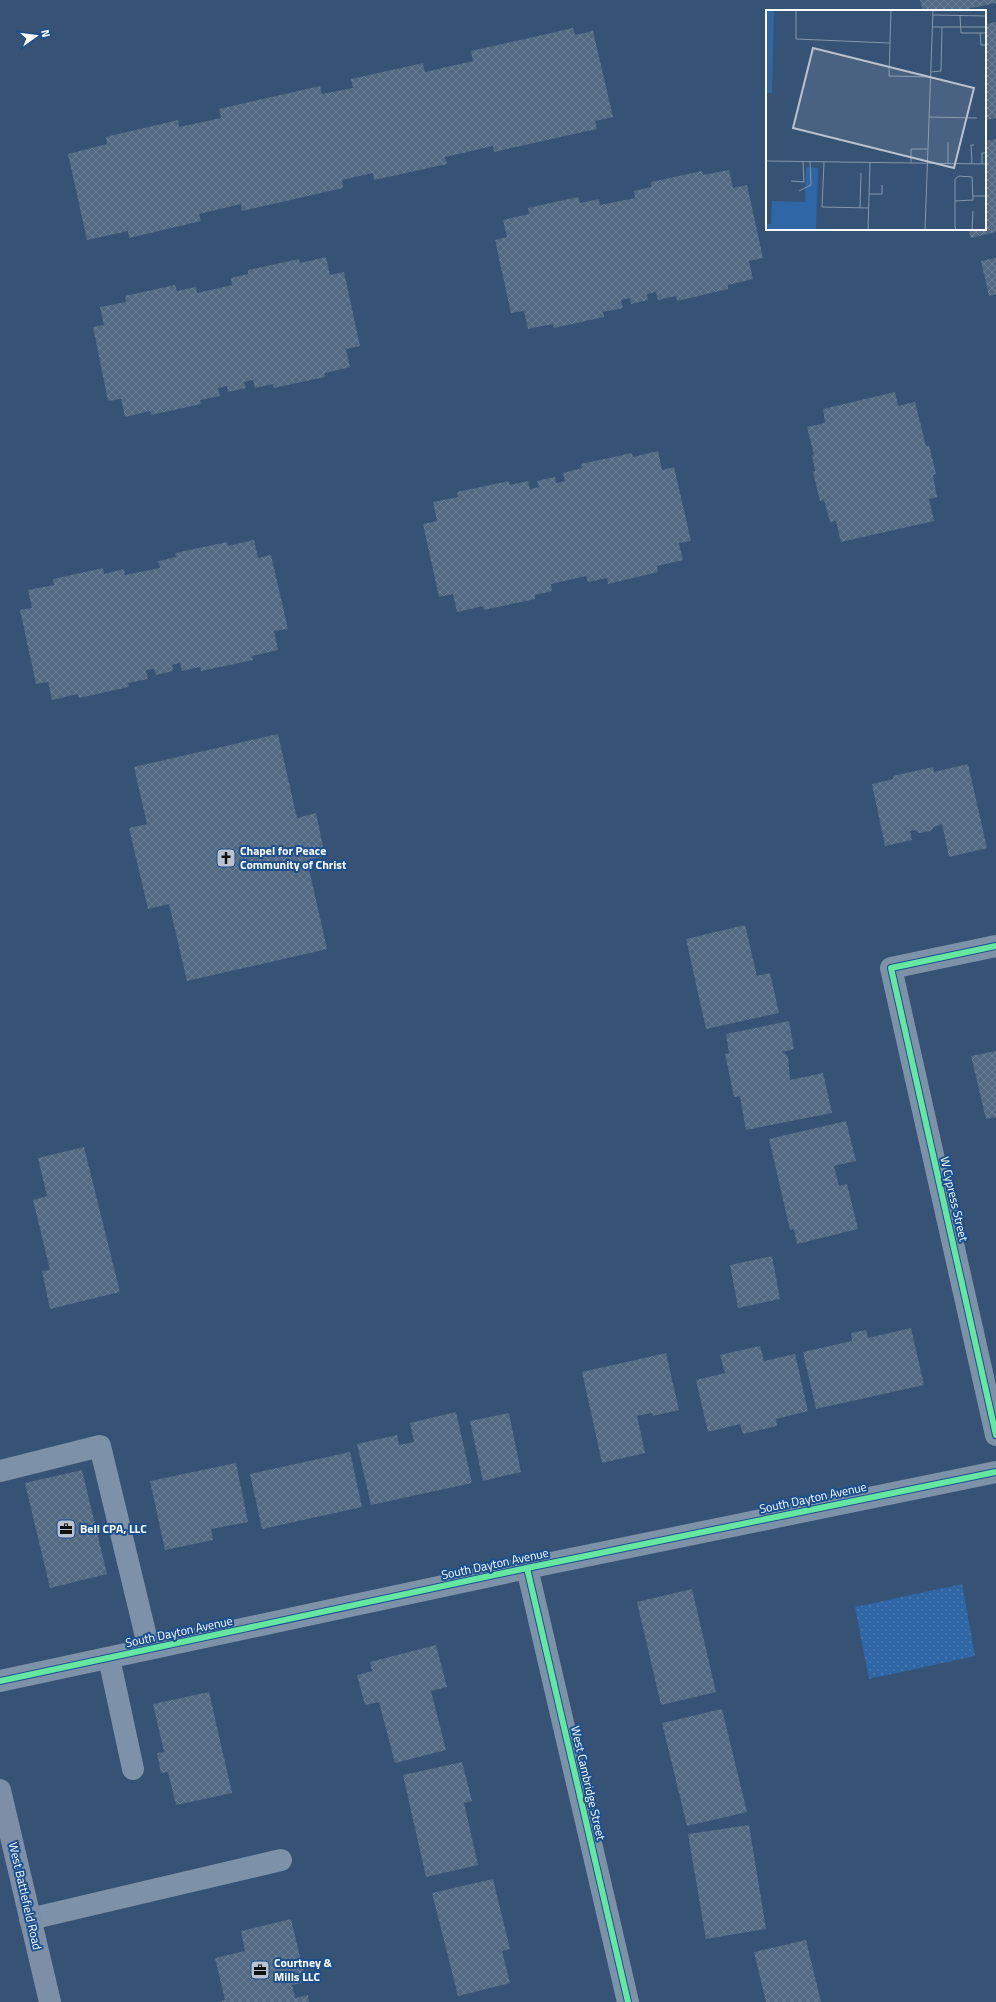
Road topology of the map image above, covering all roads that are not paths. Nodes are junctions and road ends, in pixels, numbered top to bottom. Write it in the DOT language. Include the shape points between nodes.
graph roads {
  1 [pos="996,946"];
  2 [pos="996,1435"];
  3 [pos="0,1471"];
  4 [pos="996,1472"];
  5 [pos="527,1568"];
  6 [pos="149,1649"];
  7 [pos="109,1658"];
  8 [pos="0,1681"];
  9 [pos="133,1769"];
  10 [pos="0,1790"];
  11 [pos="280,1860"];
  12 [pos="30,1919"];
  13 [pos="50,2002"];
  14 [pos="628,2002"];
  1 -- 2 [label="street, W Cypress Street" via="891,968"];
  3 -- 6 [label="street" via="100,1446"];
  4 -- 5 [label="street, South Dayton Avenue"];
  5 -- 6 [label="street, South Dayton Avenue"];
  5 -- 14 [label="street, West Cambridge Street"];
  6 -- 7 [label="street, South Dayton Avenue"];
  7 -- 8 [label="street, South Dayton Avenue"];
  7 -- 9 [label="street"];
  10 -- 12 [label="main road, West Battlefield Road"];
  11 -- 12 [label="street"];
  12 -- 13 [label="main road, West Battlefield Road"];
}
